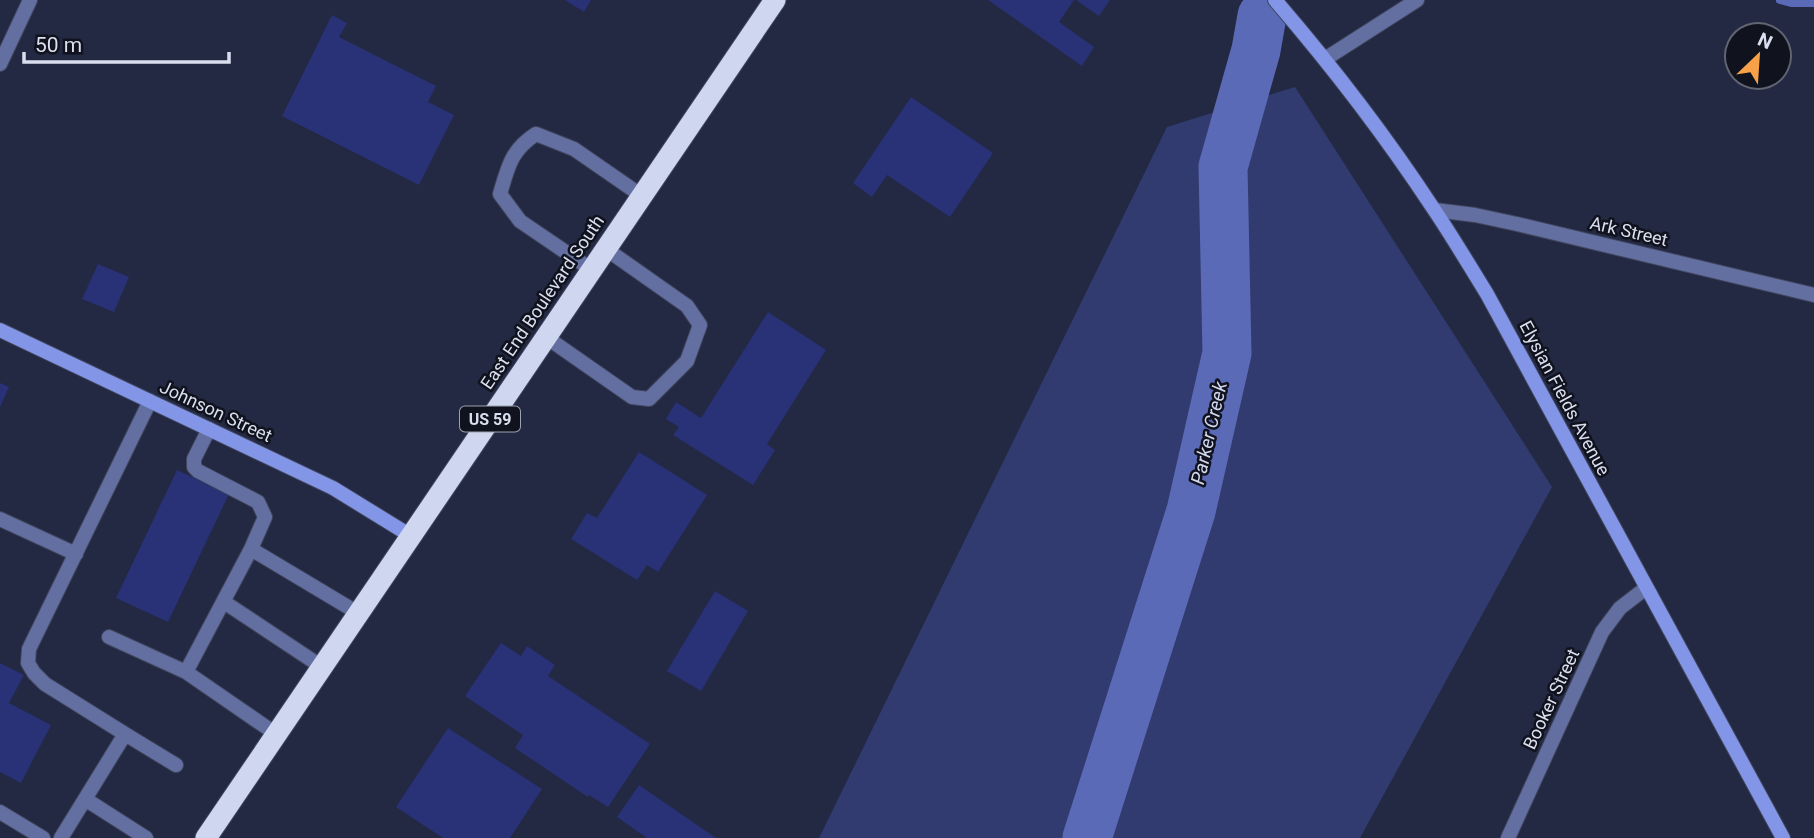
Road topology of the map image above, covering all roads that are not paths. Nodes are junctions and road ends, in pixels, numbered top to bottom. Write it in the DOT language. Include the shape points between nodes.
graph roads {
  1 [pos="30,0"];
  2 [pos="775,0"];
  3 [pos="1275,0"];
  4 [pos="1417,0"];
  5 [pos="1325,59"];
  6 [pos="0,64"];
  7 [pos="642,196"];
  8 [pos="1435,210"];
  9 [pos="606,249"];
  10 [pos="592,270"];
  11 [pos="1814,295"];
  12 [pos="0,330"];
  13 [pos="546,337"];
  14 [pos="150,401"];
  15 [pos="209,429"];
  16 [pos="0,519"];
  17 [pos="411,536"];
  18 [pos="251,549"];
  19 [pos="76,554"];
  20 [pos="1646,588"];
  21 [pos="224,603"];
  22 [pos="358,613"];
  23 [pos="109,636"];
  24 [pos="322,667"];
  25 [pos="186,672"];
  26 [pos="125,734"];
  27 [pos="276,734"];
  28 [pos="176,765"];
  29 [pos="85,799"];
  30 [pos="0,812"];
  31 [pos="43,838"];
  32 [pos="61,838"];
  33 [pos="146,838"];
  34 [pos="206,838"];
  35 [pos="1508,838"];
  36 [pos="1783,838"];
  1 -- 6 [label="street"];
  2 -- 7 [label="highway, East End Boulevard South / US 59"];
  3 -- 5 [label="street, Elysian Fields Avenue"];
  4 -- 5 [label="street"];
  5 -- 8 [label="street, Elysian Fields Avenue"];
  7 -- 9 [label="highway, East End Boulevard South / US 59"];
  7 -- 10 [label="street" via="574,149 536,134 509,162 500,194 520,220"];
  8 -- 11 [label="street, Ark Street" via="1517,224"];
  8 -- 20 [label="street, Elysian Fields Avenue" via="1487,294"];
  9 -- 10 [label="highway, East End Boulevard South / US 59"];
  9 -- 13 [label="street" via="687,306 700,325 687,361 649,399 632,397"];
  10 -- 13 [label="highway, East End Boulevard South / US 59"];
  12 -- 14 [label="street, Johnson Street"];
  13 -- 17 [label="highway, East End Boulevard South / US 59"];
  14 -- 15 [label="street, Johnson Street"];
  14 -- 19 [label="street"];
  15 -- 17 [label="street, Johnson Street" via="333,488"];
  15 -- 18 [label="street" via="194,467 258,502 265,517"];
  16 -- 19 [label="street"];
  17 -- 22 [label="highway, East End Boulevard South / US 59"];
  18 -- 21 [label="street"];
  18 -- 22 [label="street"];
  19 -- 26 [label="street" via="29,649 29,663 45,684"];
  20 -- 35 [label="street, Booker Street" via="1620,608 1602,632"];
  20 -- 36 [label="street, Elysian Fields Avenue"];
  21 -- 24 [label="street"];
  21 -- 25 [label="street"];
  22 -- 24 [label="highway, East End Boulevard South / US 59"];
  23 -- 25 [label="street"];
  24 -- 27 [label="highway, East End Boulevard South / US 59"];
  25 -- 27 [label="street"];
  26 -- 28 [label="street"];
  26 -- 29 [label="street"];
  27 -- 34 [label="highway, East End Boulevard South / US 59"];
  29 -- 32 [label="street"];
  29 -- 33 [label="street"];
  30 -- 31 [label="street"];
}
